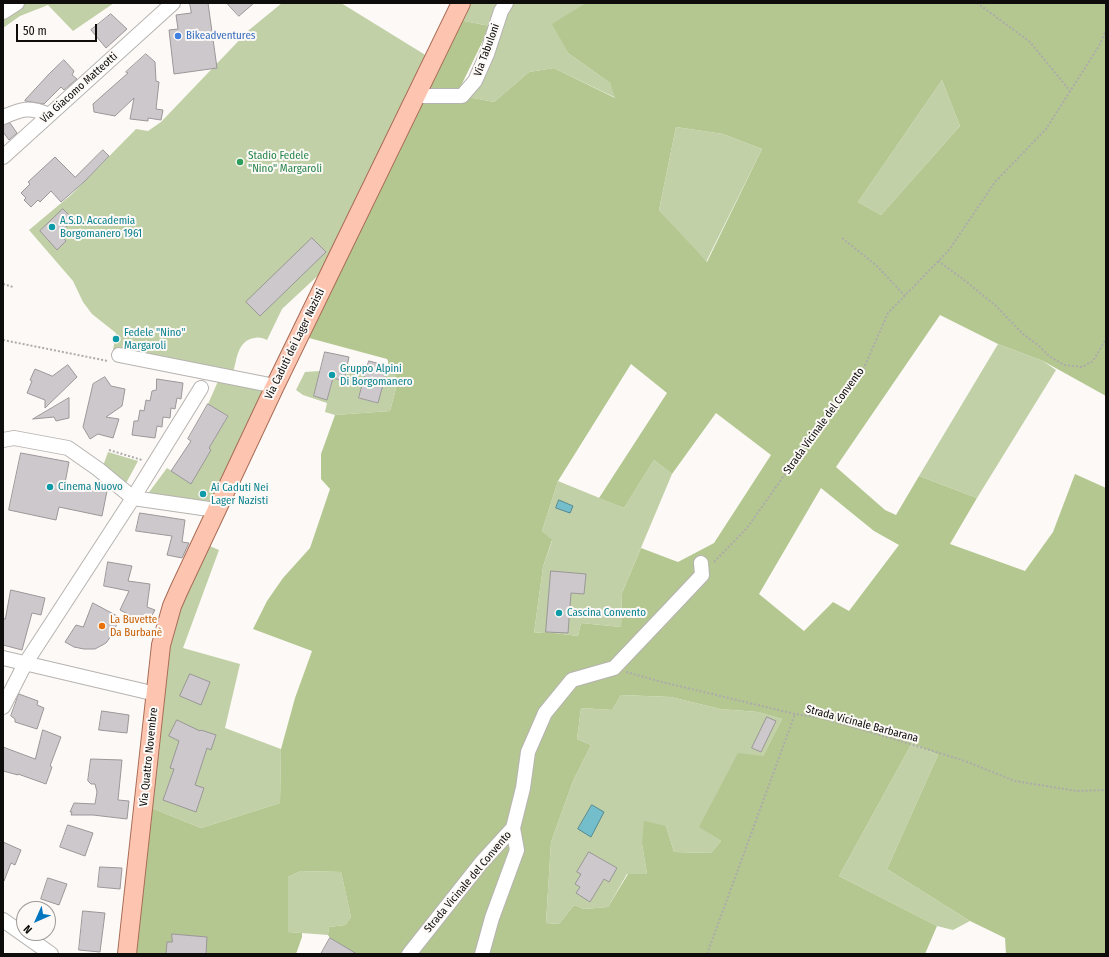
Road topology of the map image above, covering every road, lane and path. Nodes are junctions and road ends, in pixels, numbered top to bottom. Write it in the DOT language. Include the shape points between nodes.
graph roads {
  1 [pos="17,3"];
  2 [pos="173,3"];
  3 [pos="461,3"];
  4 [pos="506,3"];
  5 [pos="977,3"];
  6 [pos="3,12"];
  7 [pos="1106,30"];
  8 [pos="1070,91"];
  9 [pos="417,94"];
  10 [pos="49,115"];
  11 [pos="3,117"];
  12 [pos="3,157"];
  13 [pos="842,238"];
  14 [pos="938,261"];
  15 [pos="3,284"];
  16 [pos="13,287"];
  17 [pos="905,296"];
  18 [pos="1106,339"];
  19 [pos="119,355"];
  20 [pos="275,386"];
  21 [pos="201,388"];
  22 [pos="3,440"];
  23 [pos="109,450"];
  24 [pos="154,463"];
  25 [pos="133,498"];
  26 [pos="216,510"];
  27 [pos="701,569"];
  28 [pos="3,658"];
  29 [pos="25,664"];
  30 [pos="614,668"];
  31 [pos="156,694"];
  32 [pos="3,707"];
  33 [pos="796,714"];
  34 [pos="1106,790"];
  35 [pos="513,828"];
  36 [pos="3,920"];
  37 [pos="51,954"];
  38 [pos="127,954"];
  39 [pos="409,954"];
  40 [pos="482,954"];
  41 [pos="707,954"];
  1 -- 6 [label="street"];
  2 -- 10 [label="street, Via Giacomo Matteotti"];
  3 -- 9 [label="main road, Via Caduti dei Lager Nazisti"];
  4 -- 9 [label="street, Via Tabuloni" via="475,81 462,96"];
  5 -- 8 [label="path" via="1030,42"];
  7 -- 8 [label="path, Strada Vicinale del Convento" via="1099,46"];
  8 -- 14 [label="path, Strada Vicinale del Convento" via="1046,129 995,182 949,250"];
  9 -- 20 [label="main road, Via Caduti dei Lager Nazisti"];
  10 -- 11 [label="street" via="40,111 21,110"];
  10 -- 12 [label="street, Via Giacomo Matteotti"];
  13 -- 17 [label="path" via="877,266"];
  14 -- 17 [label="path, Strada Vicinale del Convento"];
  14 -- 18 [label="path" via="996,306 1049,356 1064,365 1082,367 1093,361"];
  15 -- 16 [label="path"];
  17 -- 27 [label="path, Strada Vicinale del Convento" via="888,313 864,368 827,415 747,528"];
  19 -- 20 [label="street"];
  20 -- 26 [label="main road, Via Caduti dei Lager Nazisti"];
  21 -- 24 [label="street"];
  22 -- 25 [label="street" via="14,438 68,448"];
  23 -- 24 [label="path"];
  24 -- 25 [label="street"];
  25 -- 26 [label="street"];
  25 -- 29 [label="street"];
  26 -- 31 [label="main road, Via Caduti dei Lager Nazisti" via="172,606 161,645"];
  27 -- 30 [label="street" via="670,609"];
  28 -- 29 [label="street, Via Quattro Novembre"];
  29 -- 31 [label="street, Via Quattro Novembre"];
  29 -- 32 [label="street"];
  30 -- 33 [label="path, Strada Vicinale Barbarana"];
  30 -- 35 [label="street, Strada Vicinale del Convento" via="572,680 545,713 528,752 523,788"];
  31 -- 38 [label="main road, Via Quattro Novembre"];
  33 -- 34 [label="path, Strada Vicinale Barbarana" via="821,718 897,740 965,761 1015,781 1076,791"];
  33 -- 41 [label="path"];
  35 -- 39 [label="street, Strada Vicinale del Convento" via="481,863"];
  35 -- 40 [label="street" via="517,850 492,918"];
  36 -- 37 [label="street"];
}
